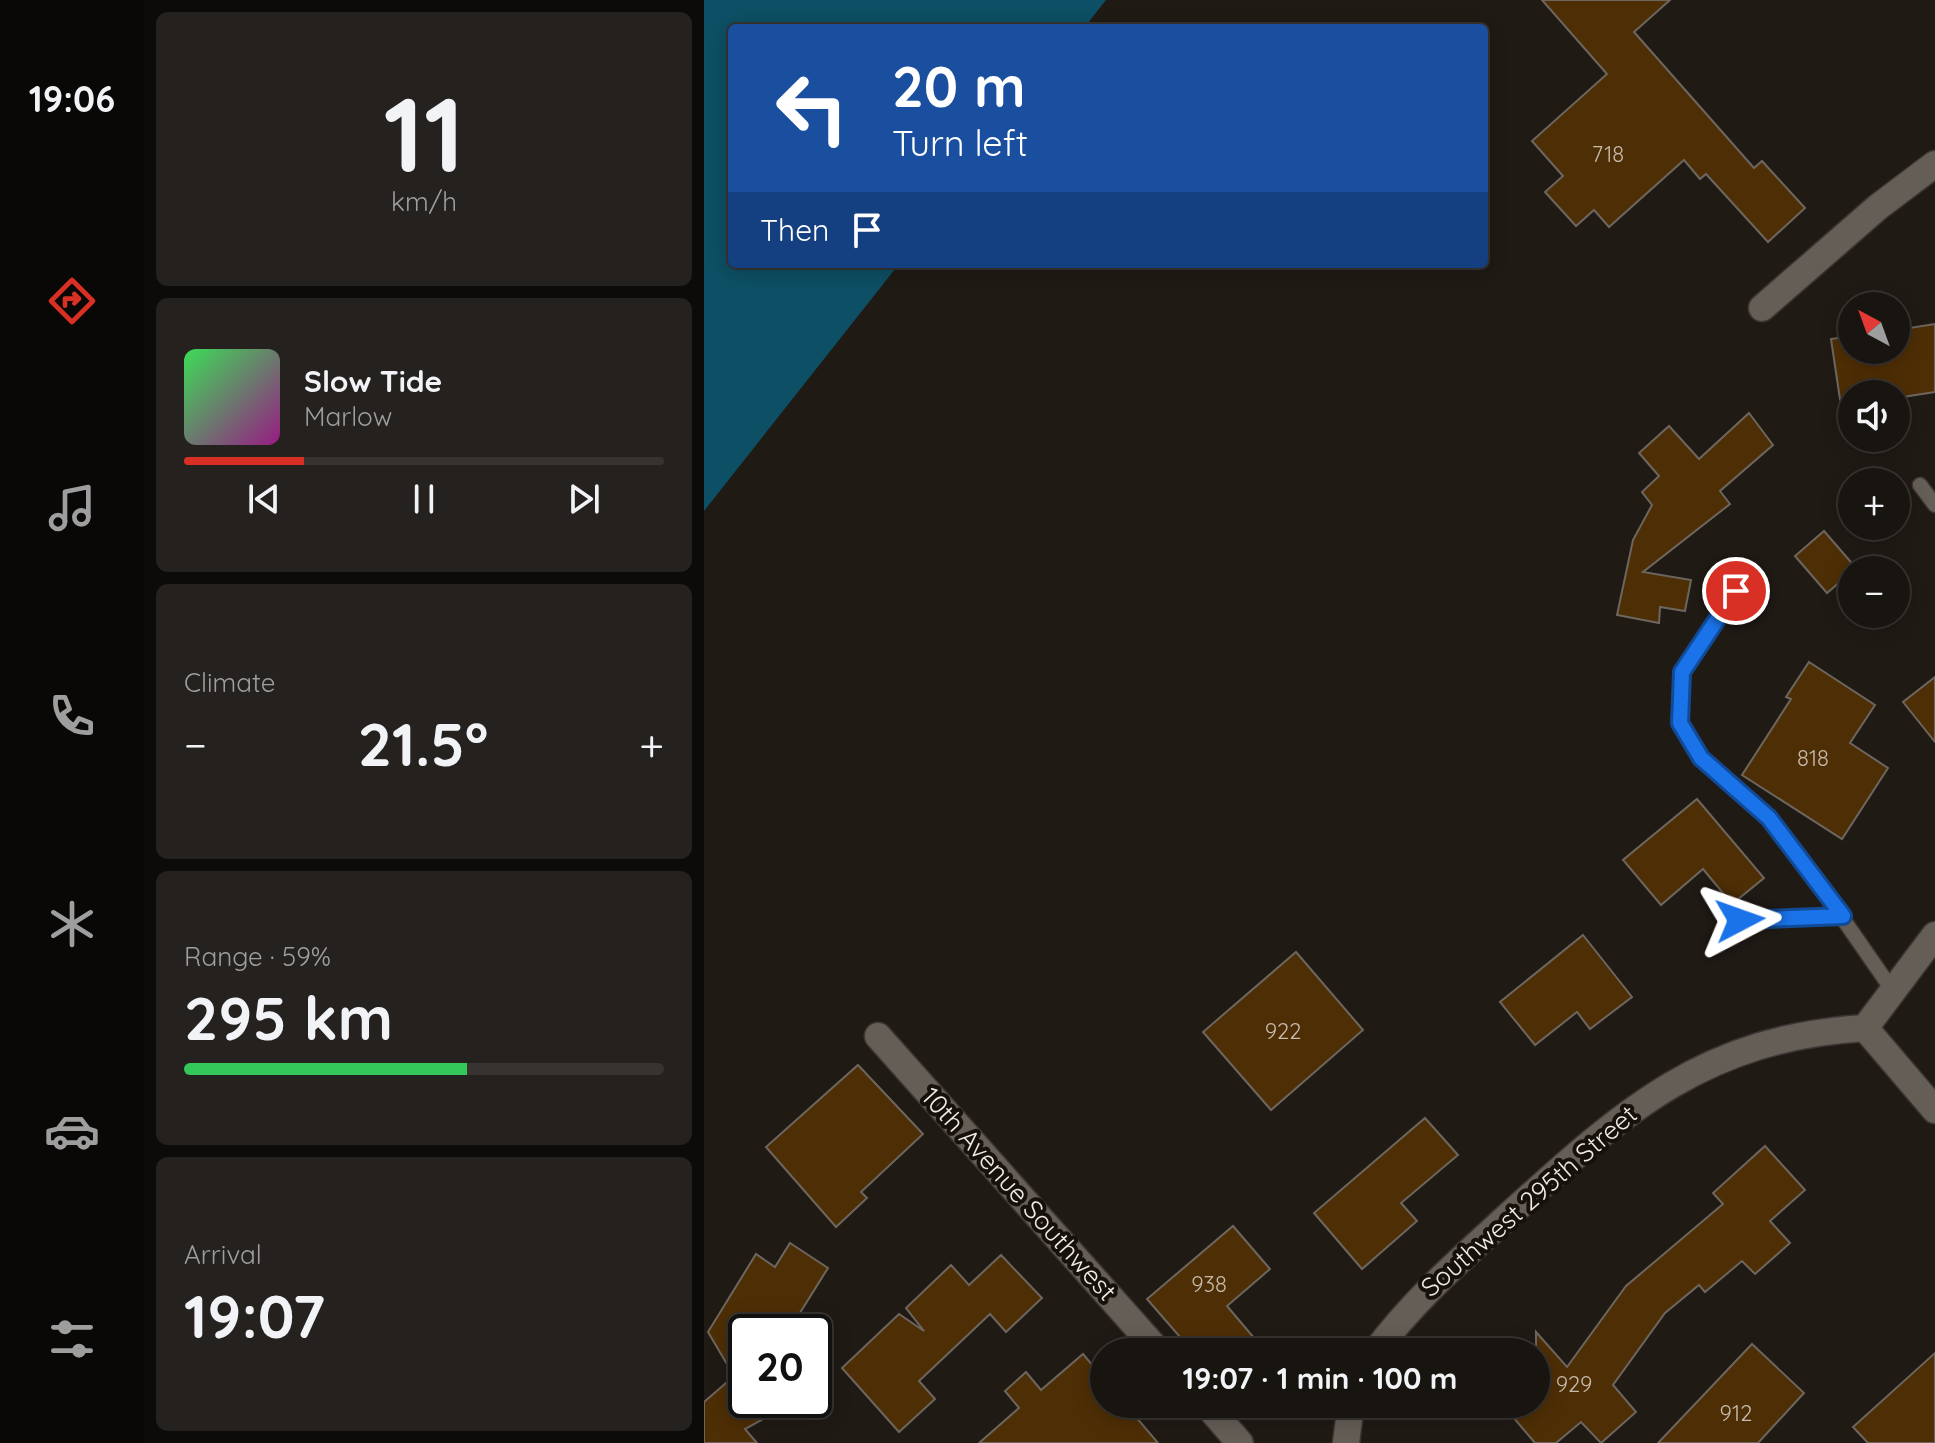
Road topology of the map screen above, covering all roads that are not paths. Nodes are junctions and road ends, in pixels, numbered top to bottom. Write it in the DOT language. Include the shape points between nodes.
graph roads {
  1 [pos="1935,164"];
  2 [pos="1762,308"];
  3 [pos="1920,485"];
  4 [pos="1935,505"];
  5 [pos="1736,591"];
  6 [pos="1843,916"];
  7 [pos="1740,920"];
  8 [pos="1935,935"];
  9 [pos="1893,991"];
  10 [pos="1865,1028"];
  11 [pos="878,1036"];
  12 [pos="1935,1110"];
  13 [pos="1147,1338"];
  14 [pos="1386,1338"];
  15 [pos="1218,1418"];
  16 [pos="1349,1418"];
  17 [pos="1240,1443"];
  18 [pos="1346,1443"];
  1 -- 2 [label="street"];
  3 -- 4 [label="lane"];
  5 -- 6 [label="lane" via="1682,672 1680,723 1701,758 1769,818"];
  6 -- 7 [label="lane"];
  6 -- 9 [label="lane"];
  8 -- 9 [label="street"];
  9 -- 10 [label="street"];
  10 -- 12 [label="street"];
  10 -- 14 [label="street, Southwest 295th Street" via="1812,1031 1757,1044 1704,1065 1642,1101 1408,1308"];
  11 -- 13 [label="street, 10th Avenue Southwest"];
  15 -- 17 [label="street"];
  16 -- 18 [label="street"];
}
